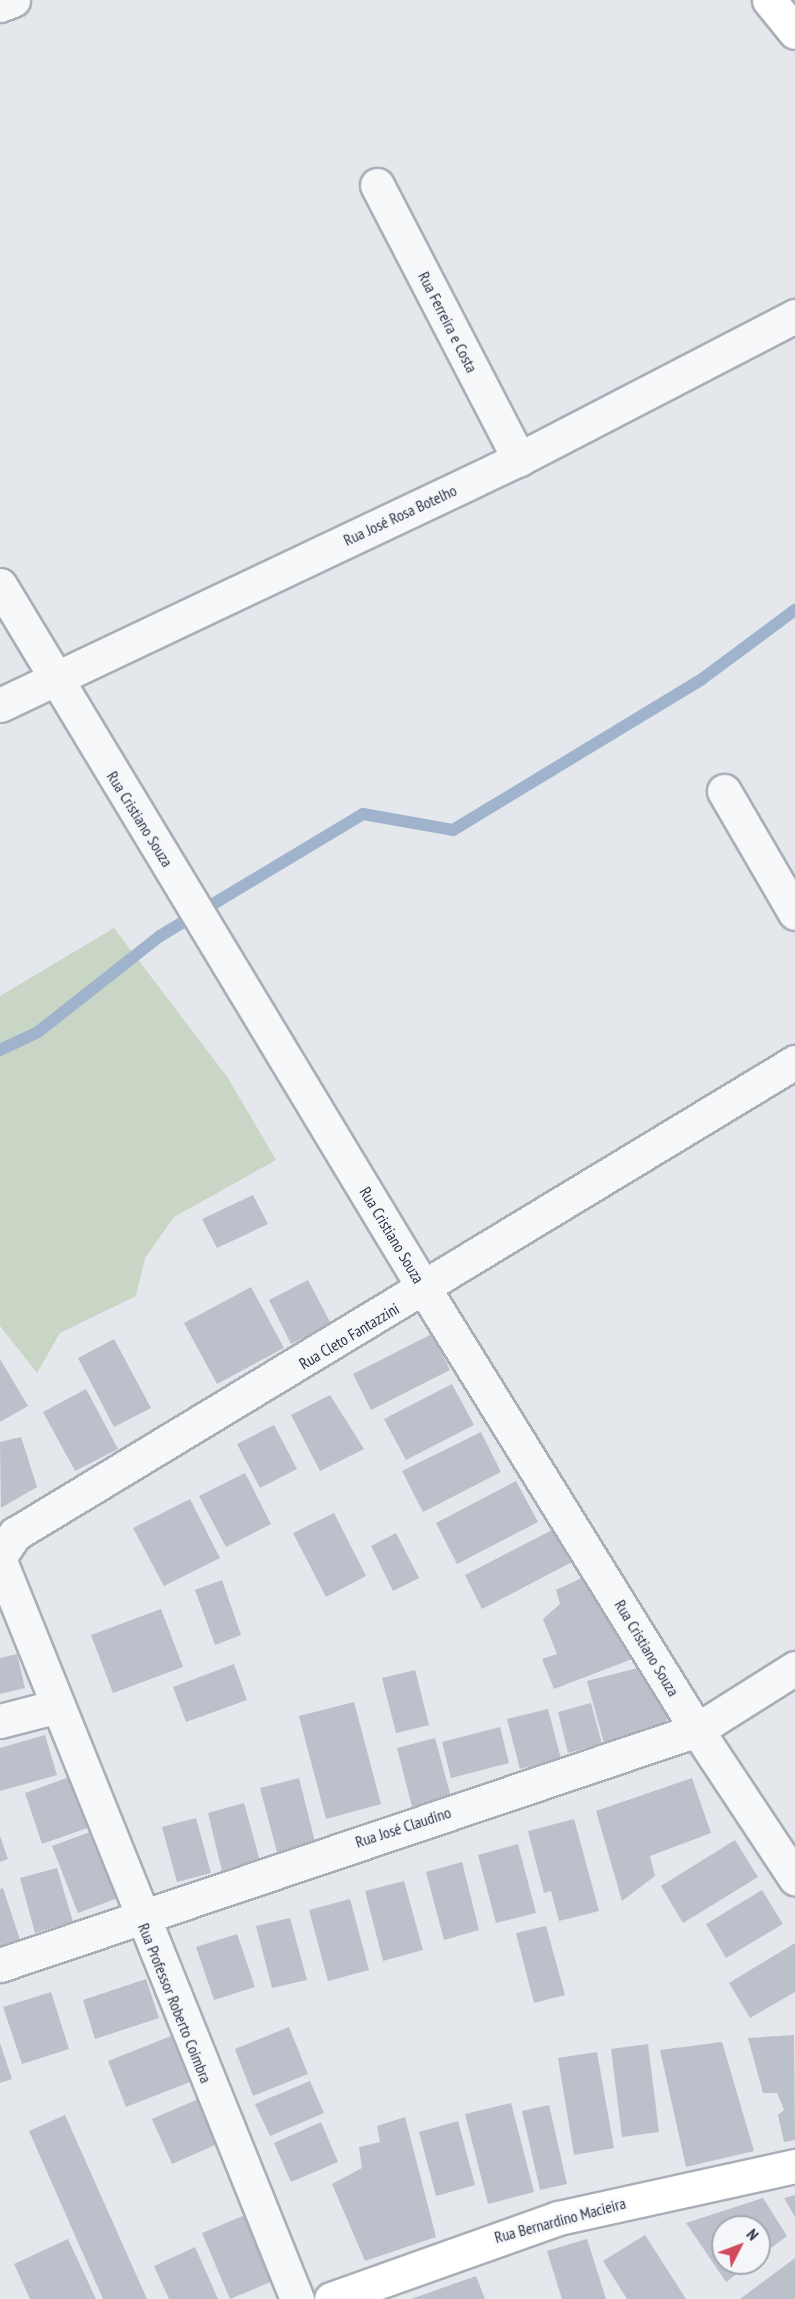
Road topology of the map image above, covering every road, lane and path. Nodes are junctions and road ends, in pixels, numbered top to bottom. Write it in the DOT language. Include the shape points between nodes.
graph roads {
  1 [pos="13,0"];
  2 [pos="769,0"];
  3 [pos="0,5"];
  4 [pos="795,32"];
  5 [pos="377,185"];
  6 [pos="795,316"];
  7 [pos="519,459"];
  8 [pos="0,585"];
  9 [pos="54,680"];
  10 [pos="0,705"];
  11 [pos="724,791"];
  12 [pos="795,913"];
  13 [pos="795,1062"];
  14 [pos="425,1290"];
  15 [pos="0,1556"];
  16 [pos="0,1562"];
  17 [pos="795,1668"];
  18 [pos="58,1706"];
  19 [pos="0,1721"];
  20 [pos="697,1730"];
  21 [pos="795,1878"];
  22 [pos="139,1914"];
  23 [pos="0,1965"];
  24 [pos="795,2166"];
  25 [pos="297,2299"];
  26 [pos="331,2299"];
  1 -- 3 [label="street"];
  2 -- 4 [label="main road"];
  5 -- 7 [label="street, Rua Ferreira e Costa"];
  6 -- 7 [label="street, Rua José Rosa Botelho"];
  7 -- 9 [label="street, Rua José Rosa Botelho"];
  8 -- 9 [label="street, Rua Cristiano Souza"];
  9 -- 10 [label="street, Rua José Rosa Botelho"];
  9 -- 14 [label="street, Rua Cristiano Souza"];
  11 -- 12 [label="street"];
  13 -- 14 [label="street, Rua Cleto Fantazzini"];
  14 -- 15 [label="street, Rua Cleto Fantazzini" via="15,1534"];
  14 -- 20 [label="street, Rua Cristiano Souza"];
  16 -- 18 [label="street, Rua Professor Roberto Coimbra"];
  17 -- 20 [label="street, Rua José Claudino"];
  18 -- 19 [label="street"];
  18 -- 22 [label="street, Rua Professor Roberto Coimbra"];
  20 -- 21 [label="street, Rua Cristiano Souza"];
  20 -- 22 [label="street, Rua José Claudino"];
  22 -- 23 [label="street, Rua José Claudino"];
  22 -- 25 [label="street, Rua Professor Roberto Coimbra"];
  24 -- 26 [label="main road, Rua Bernardino Macieira" via="558,2218"];
}
